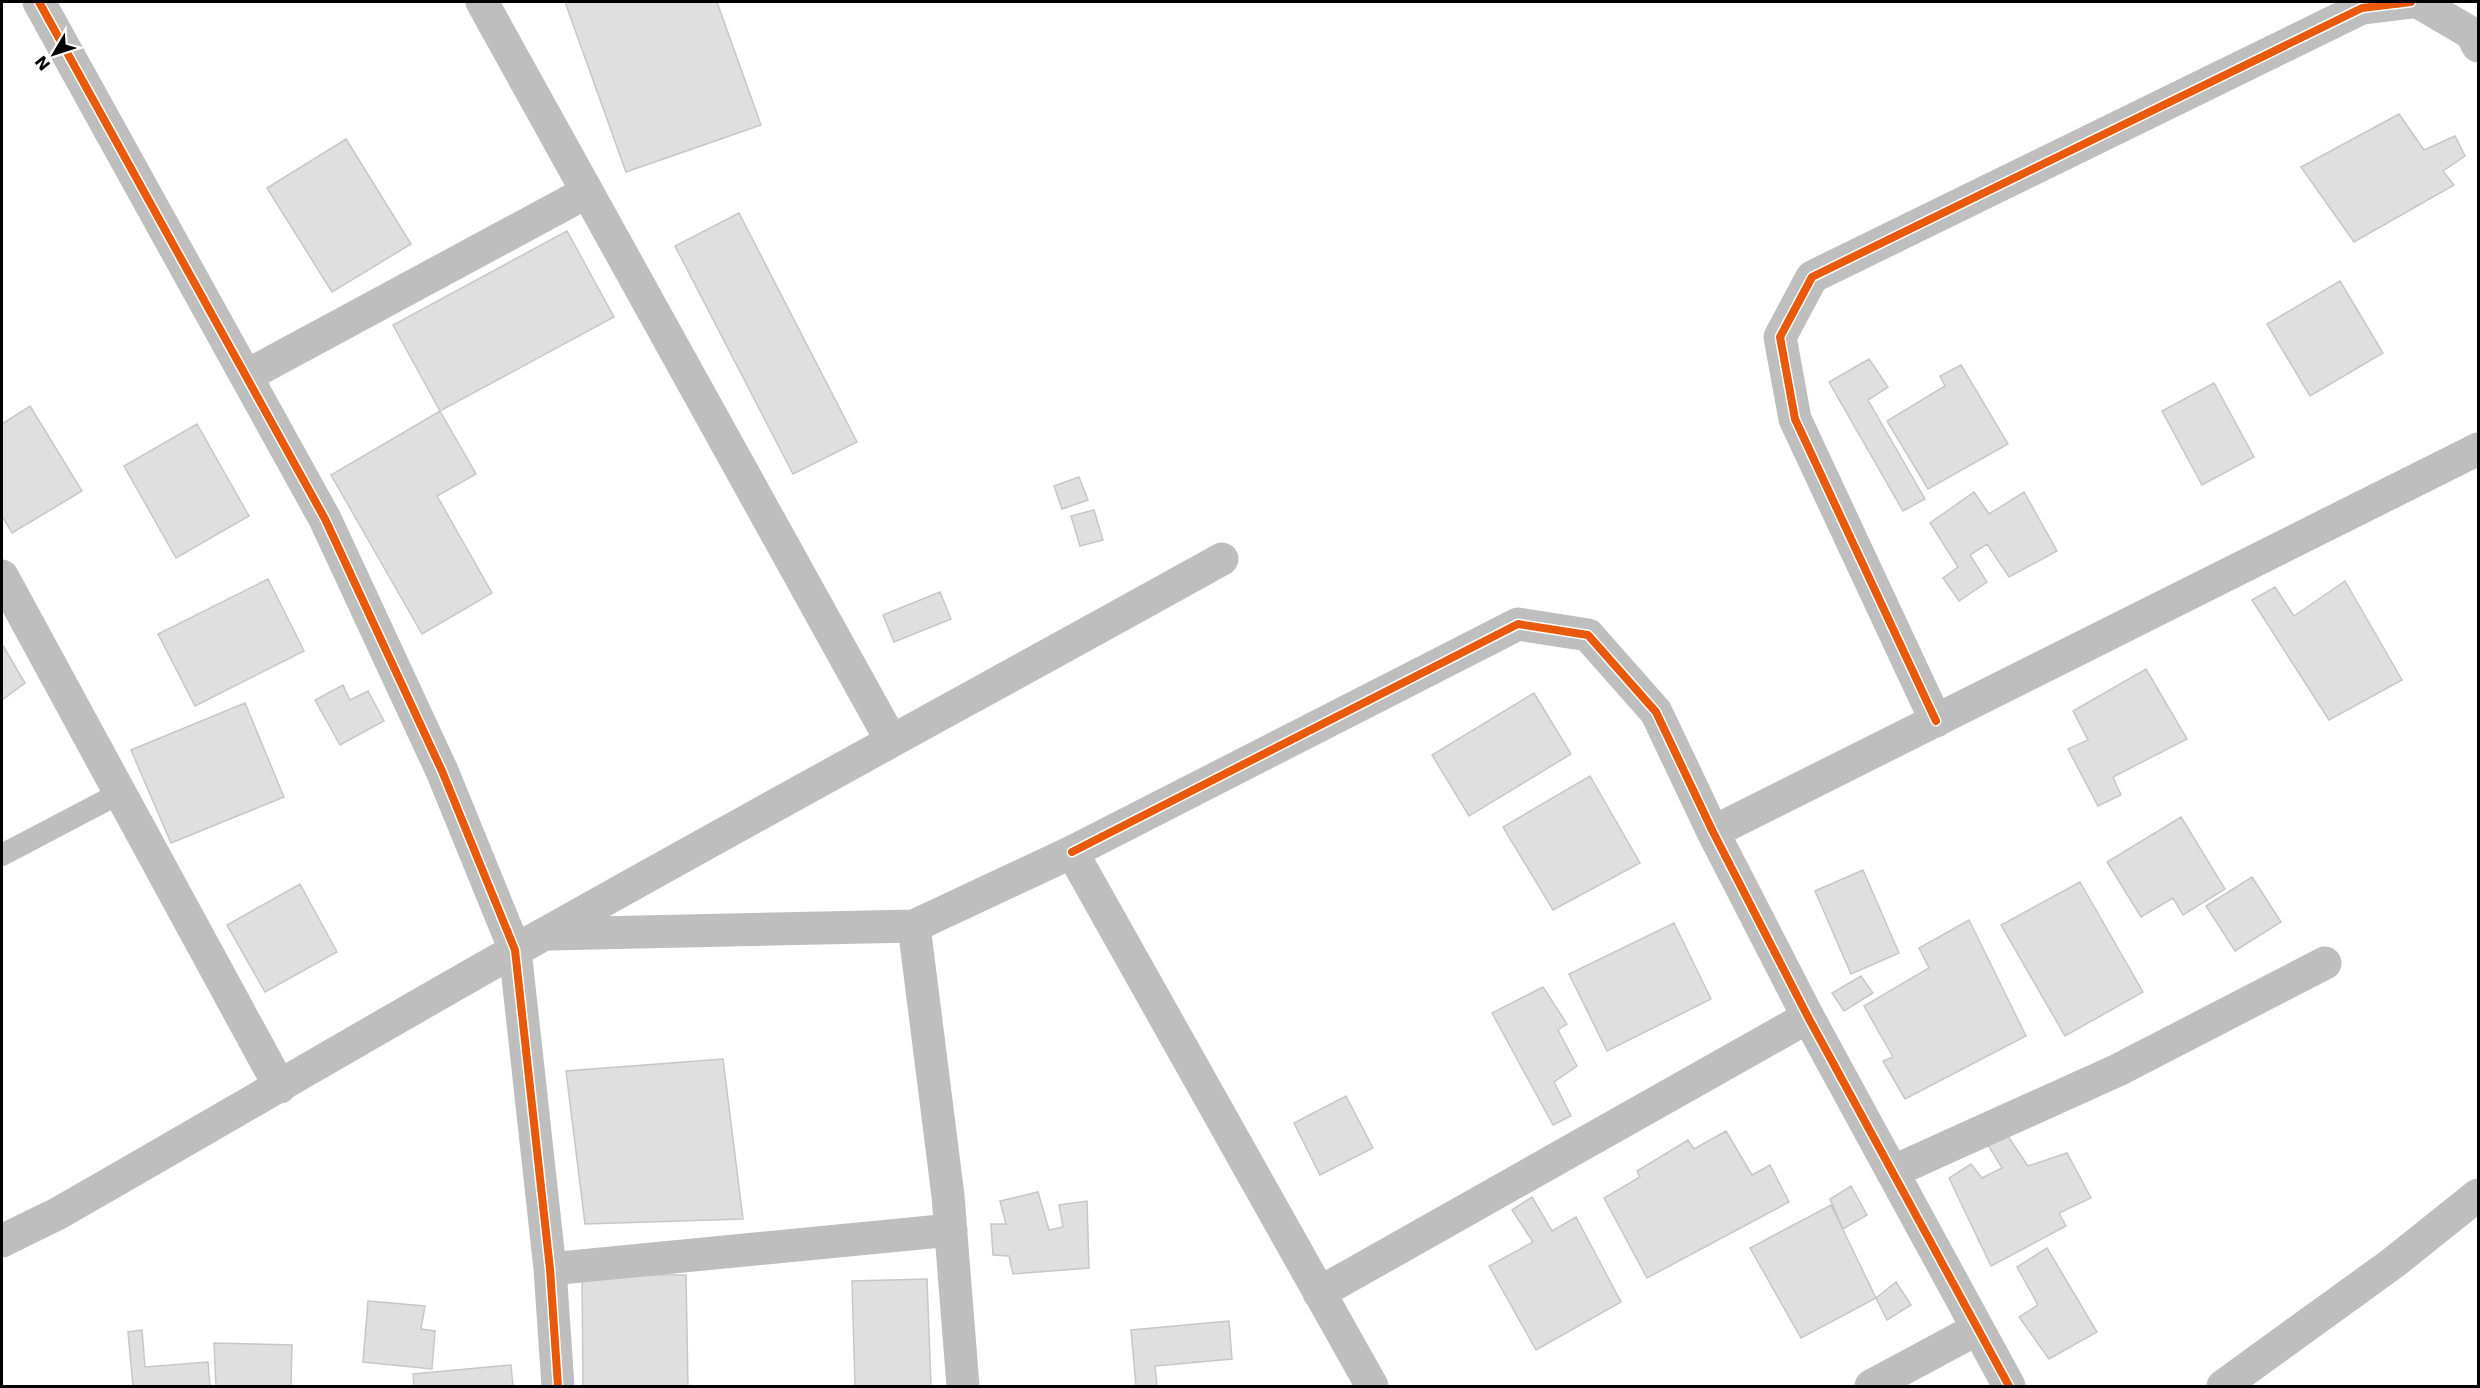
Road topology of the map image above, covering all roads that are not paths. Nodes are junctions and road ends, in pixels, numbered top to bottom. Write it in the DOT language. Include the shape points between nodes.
graph roads {
  1 [pos="39,2"];
  2 [pos="482,2"];
  3 [pos="2411,2"];
  4 [pos="2418,2"];
  5 [pos="2478,46"];
  6 [pos="587,192"];
  7 [pos="246,376"];
  8 [pos="2478,449"];
  9 [pos="1222,559"];
  10 [pos="2,576"];
  11 [pos="1936,721"];
  12 [pos="891,740"];
  13 [pos="120,793"];
  14 [pos="1713,832"];
  15 [pos="1072,852"];
  16 [pos="2,855"];
  17 [pos="914,926"];
  18 [pos="544,934"];
  19 [pos="515,950"];
  20 [pos="2325,963"];
  21 [pos="1808,1017"];
  22 [pos="280,1087"];
  23 [pos="1892,1172"];
  24 [pos="2478,1195"];
  25 [pos="951,1230"];
  26 [pos="2,1241"];
  27 [pos="550,1269"];
  28 [pos="1319,1293"];
  29 [pos="1977,1329"];
  30 [pos="558,1386"];
  31 [pos="963,1386"];
  32 [pos="1372,1386"];
  33 [pos="1870,1386"];
  34 [pos="2009,1386"];
  35 [pos="2223,1386"];
  1 -- 7 [label="street"];
  2 -- 6 [label="street"];
  3 -- 11 [label="street" via="2362,8 1812,277 1780,337 1795,419"];
  4 -- 5 [label="street" via="2471,33"];
  6 -- 7 [label="street"];
  6 -- 12 [label="street"];
  7 -- 19 [label="street" via="330,530 442,771"];
  8 -- 11 [label="street"];
  9 -- 12 [label="street"];
  10 -- 13 [label="street"];
  11 -- 14 [label="street"];
  12 -- 18 [label="street"];
  13 -- 16 [label="lane"];
  13 -- 22 [label="street"];
  14 -- 15 [label="street" via="1656,712 1588,635 1518,624"];
  14 -- 21 [label="street"];
  15 -- 17 [label="street"];
  15 -- 28 [label="street"];
  17 -- 18 [label="street"];
  17 -- 25 [label="street"];
  18 -- 19 [label="street"];
  19 -- 22 [label="street"];
  19 -- 27 [label="street"];
  20 -- 23 [label="street" via="2118,1070"];
  21 -- 23 [label="street"];
  21 -- 28 [label="street"];
  22 -- 26 [label="street" via="57,1214"];
  23 -- 29 [label="street"];
  24 -- 35 [label="street"];
  25 -- 27 [label="street"];
  25 -- 31 [label="street"];
  27 -- 30 [label="street"];
  28 -- 32 [label="street"];
  29 -- 33 [label="street"];
  29 -- 34 [label="street"];
}
